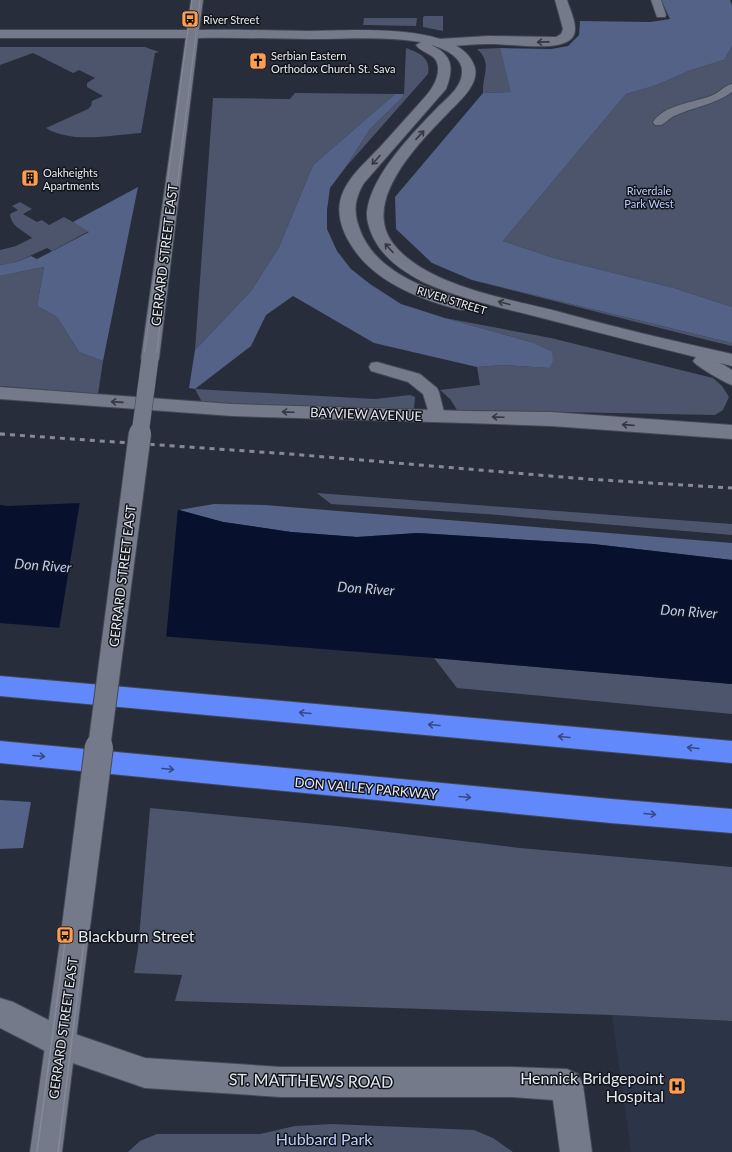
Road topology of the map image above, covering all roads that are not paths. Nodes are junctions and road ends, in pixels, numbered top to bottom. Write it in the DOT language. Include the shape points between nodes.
graph roads {
  1 [pos="196,0"];
  2 [pos="562,0"];
  3 [pos="656,0"];
  4 [pos="661,15"];
  5 [pos="0,34"];
  6 [pos="192,34"];
  7 [pos="357,35"];
  8 [pos="439,43"];
  9 [pos="732,86"];
  10 [pos="659,122"];
  11 [pos="732,360"];
  12 [pos="702,361"];
  13 [pos="377,367"];
  14 [pos="732,370"];
  15 [pos="732,379"];
  16 [pos="0,393"];
  17 [pos="437,416"];
  18 [pos="732,418"];
  19 [pos="667,428"];
  20 [pos="732,432"];
  21 [pos="0,686"];
  22 [pos="0,752"];
  23 [pos="732,752"];
  24 [pos="732,821"];
  25 [pos="0,1013"];
  26 [pos="61,1043"];
  27 [pos="46,1152"];
  28 [pos="576,1152"];
  1 -- 6 [label="main road, GERRARD STREET EAST"];
  2 -- 8 [label="main road, RIVER STREET, one-way" via="569,29 567,36 559,41 488,40"];
  3 -- 4 [label="lane"];
  5 -- 6 [label="main road, RIVER STREET"];
  6 -- 7 [label="main road, RIVER STREET"];
  6 -- 26 [label="main road, GERRARD STREET EAST, bridge"];
  7 -- 8 [label="main road, RIVER STREET" via="403,35"];
  7 -- 12 [label="main road, RIVER STREET, one-way" via="420,44 441,57 445,63 445,76 439,89 362,176 349,197 347,214 350,226 356,242 368,256 397,280 423,293 458,304"];
  11 -- 8 [label="main road, RIVER STREET, one-way" via="608,330 445,285 412,269 385,244 374,214 386,181 409,147 455,97 469,75 469,67 464,59"];
  9 -- 10 [label="lane" via="718,97 669,114"];
  12 -- 14 [label="main road, RIVER STREET"];
  12 -- 15 [label="main road, RIVER STREET"];
  13 -- 17 [label="lane" via="414,378 431,392"];
  17 -- 16 [label="main road, BAYVIEW AVENUE, one-way" via="232,410"];
  19 -- 17 [label="main road, BAYVIEW AVENUE, one-way" via="551,419"];
  18 -- 19 [label="main road" via="716,423"];
  19 -- 20 [label="main road, BAYVIEW AVENUE"];
  23 -- 21 [label="highway, one-way"];
  22 -- 24 [label="highway, DON VALLEY PARKWAY, one-way"];
  25 -- 26 [label="main road"];
  26 -- 27 [label="main road, GERRARD STREET EAST"];
  26 -- 28 [label="main road, ST. MATTHEWS ROAD" via="145,1073 281,1082 512,1082 566,1085"];
}
